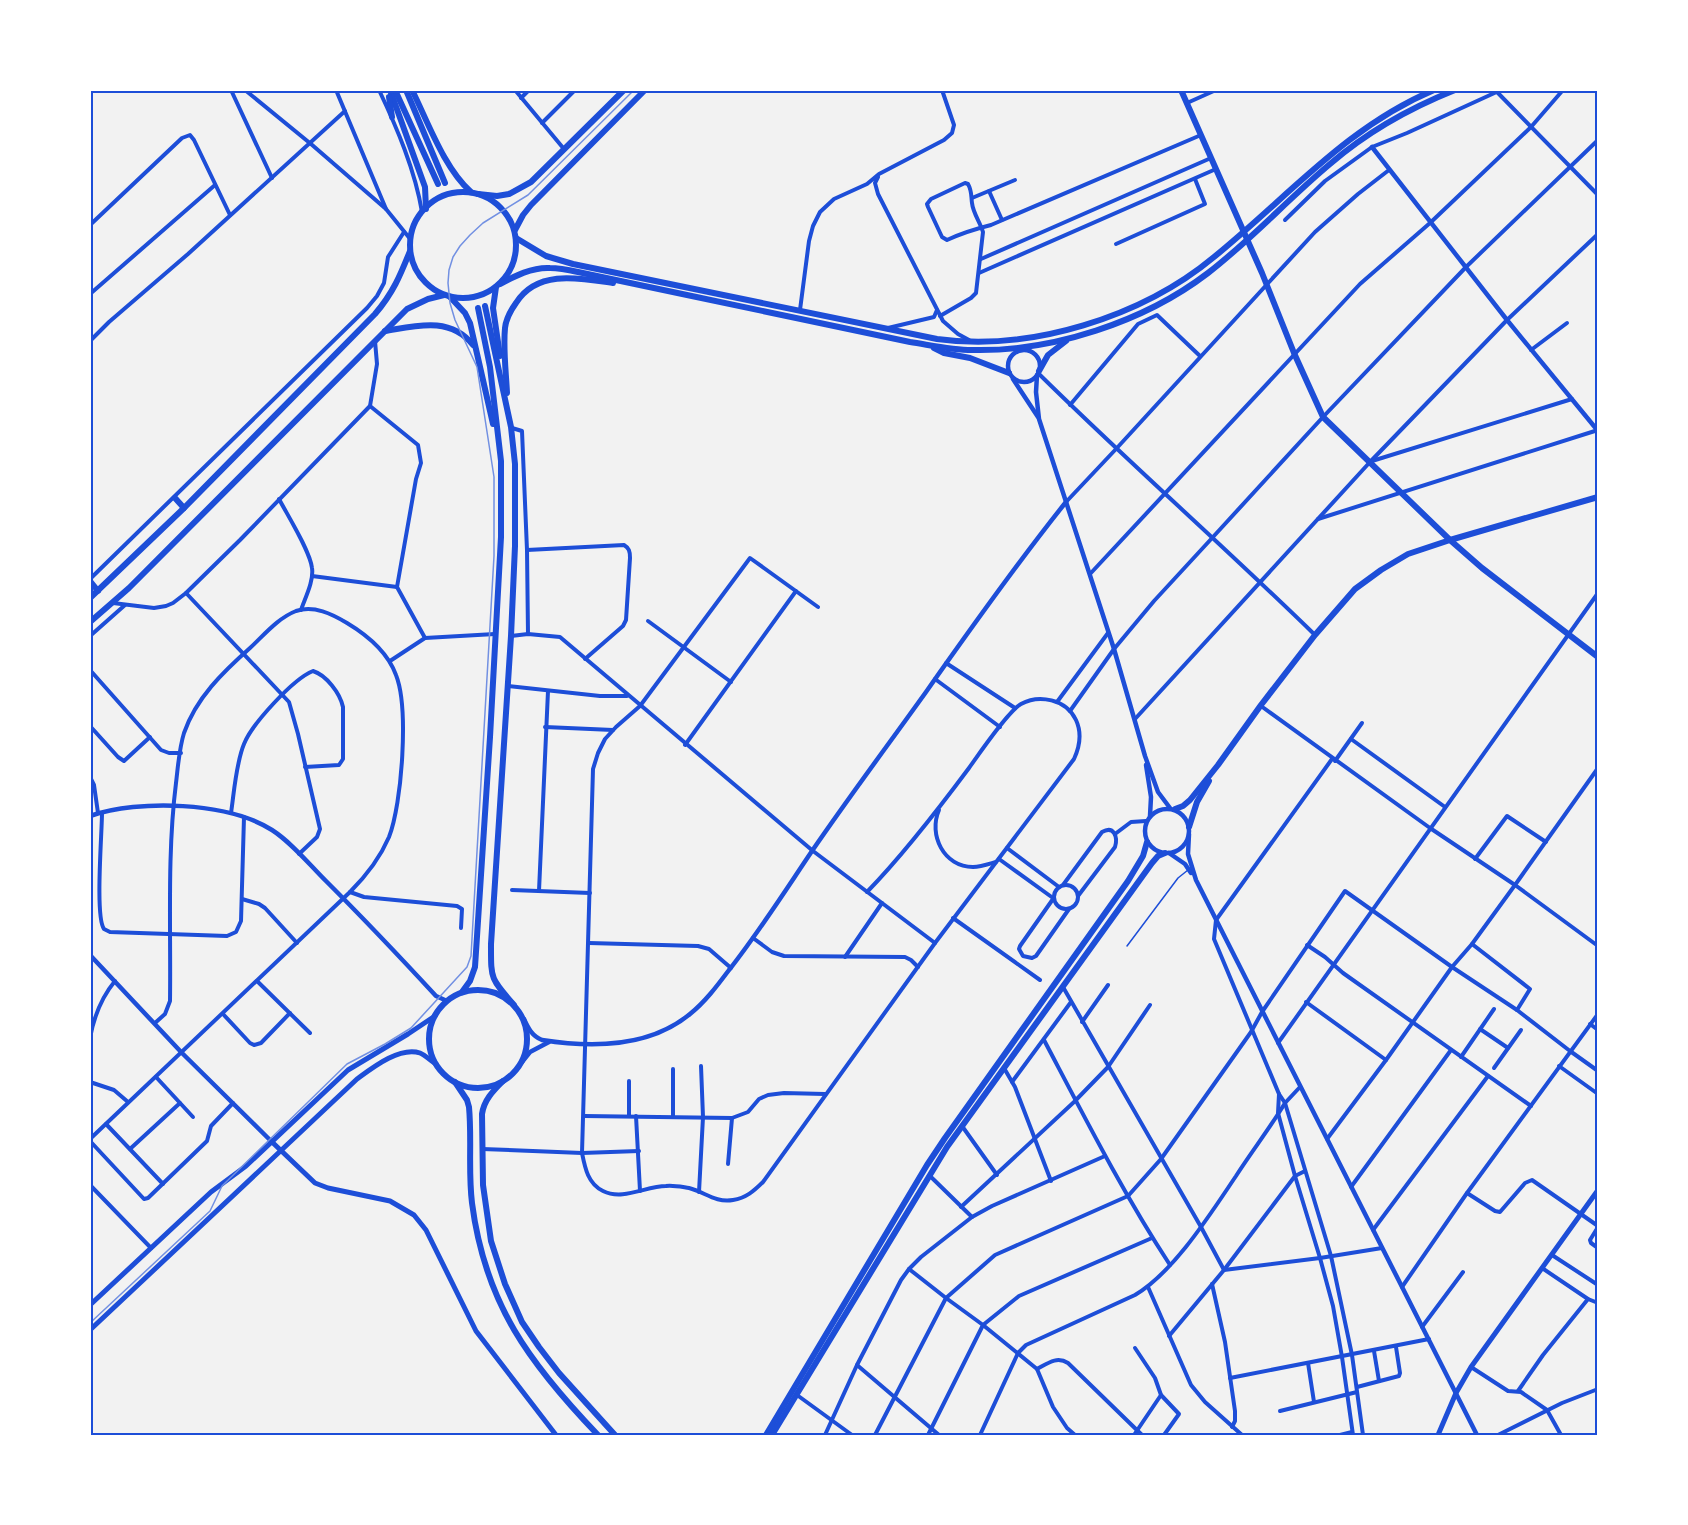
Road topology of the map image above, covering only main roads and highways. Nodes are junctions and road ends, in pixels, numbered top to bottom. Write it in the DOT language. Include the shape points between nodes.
graph roads {
  1 [pos="389,90"];
  2 [pos="396,90"];
  3 [pos="406,90"];
  4 [pos="412,90"];
  5 [pos="645,90"];
  6 [pos="1180,90"];
  7 [pos="1434,90"];
  8 [pos="1455,90"];
  9 [pos="621,91"];
  10 [pos="392,117"];
  11 [pos="475,193"];
  12 [pos="424,210"];
  13 [pos="514,230"];
  14 [pos="516,238"];
  15 [pos="410,251"];
  16 [pos="498,285"];
  17 [pos="666,290"];
  18 [pos="447,296"];
  19 [pos="368,308"];
  20 [pos="375,314"];
  21 [pos="385,331"];
  22 [pos="1071,338"];
  23 [pos="931,345"];
  24 [pos="475,347"];
  25 [pos="1038,373"];
  26 [pos="1011,376"];
  27 [pos="508,412"];
  28 [pos="501,488"];
  29 [pos="1598,497"];
  30 [pos="175,498"];
  31 [pos="184,508"];
  32 [pos="1450,540"];
  33 [pos="90,580"];
  34 [pos="98,591"];
  35 [pos="90,598"];
  36 [pos="90,622"];
  37 [pos="1598,657"];
  38 [pos="1218,765"];
  39 [pos="1172,809"];
  40 [pos="1189,830"];
  41 [pos="1147,842"];
  42 [pos="1167,853"];
  43 [pos="462,992"];
  44 [pos="514,1005"];
  45 [pos="435,1016"];
  46 [pos="436,1064"];
  47 [pos="503,1081"];
  48 [pos="455,1082"];
  49 [pos="271,1141"];
  50 [pos="280,1151"];
  51 [pos="1598,1190"];
  52 [pos="90,1305"];
  53 [pos="90,1330"];
  54 [pos="556,1435"];
  55 [pos="598,1435"];
  56 [pos="615,1435"];
  57 [pos="766,1435"];
  58 [pos="772,1435"];
  59 [pos="1438,1435"];
  1 -- 10 [label="main road"];
  1 -- 12 [label="main road" via="425,187"];
  2 -- 3 [label="main road" via="442,184"];
  4 -- 11 [label="main road" via="447,162 461,183"];
  5 -- 13 [label="main road" via="527,210"];
  6 -- 32 [label="main road" via="1323,417"];
  7 -- 14 [label="main road" via="1383,116 1344,142 1214,258 1161,294 1090,324 1013,339 937,339 573,264 546,256"];
  8 -- 22 [label="main road" via="1397,118 1348,149 1222,262 1185,289 1131,318"];
  9 -- 11 [label="main road" via="531,182 509,194"];
  11 -- 12 [label="main road" via="442,197"];
  11 -- 13 [label="main road" via="502,209"];
  12 -- 15 [label="main road" via="413,228"];
  13 -- 14 [label="main road"];
  14 -- 16 [label="main road" via="512,268"];
  15 -- 18 [label="main road" via="425,282"];
  15 -- 20 [label="main road" via="396,286"];
  16 -- 17 [label="main road" via="526,272 549,268"];
  16 -- 18 [label="main road" via="474,297"];
  16 -- 27 [label="main road" via="493,308"];
  17 -- 23 [label="main road"];
  17 -- 27 [label="main road" via="572,277 552,279 529,288 510,311 505,327"];
  18 -- 21 [label="main road" via="428,298 407,309"];
  18 -- 24 [label="main road" via="470,322"];
  19 -- 20 [label="main road"];
  20 -- 31 [label="main road"];
  21 -- 24 [label="main road" via="439,325 467,337"];
  21 -- 36 [label="main road" via="129,588"];
  22 -- 23 [label="main road" via="992,350"];
  22 -- 25 [label="main road" via="1048,356"];
  23 -- 26 [label="main road"];
  24 -- 28 [label="main road" via="492,414"];
  27 -- 28 [label="main road" via="482,307 496,410"];
  27 -- 44 [label="main road" via="515,464 515,546 491,972"];
  28 -- 43 [label="main road" via="475,967"];
  29 -- 32 [label="main road"];
  30 -- 31 [label="main road"];
  31 -- 34 [label="main road"];
  32 -- 37 [label="main road"];
  32 -- 38 [label="main road" via="1408,554 1355,589 1315,635"];
  33 -- 34 [label="main road"];
  34 -- 35 [label="main road"];
  38 -- 39 [label="main road" via="1187,803"];
  38 -- 40 [label="main road" via="1197,802"];
  41 -- 57 [label="main road" via="1128,881 927,1166"];
  42 -- 58 [label="main road" via="1152,863 962,1126"];
  43 -- 44 [label="main road" via="495,992"];
  43 -- 45 [label="main road" via="447,1001"];
  44 -- 47 [label="main road" via="524,1019 528,1036 522,1062"];
  45 -- 46 [label="main road" via="429,1046"];
  45 -- 49 [label="main road" via="348,1070"];
  46 -- 48 [label="main road"];
  46 -- 50 [label="main road" via="412,1052 382,1061 357,1079"];
  47 -- 48 [label="main road" via="474,1088"];
  47 -- 56 [label="main road" via="489,1096 482,1114 483,1185 491,1241 522,1322 559,1373"];
  48 -- 55 [label="main road" via="469,1107 472,1203 481,1252 495,1294 525,1350"];
  49 -- 50 [label="main road"];
  49 -- 52 [label="main road"];
  50 -- 53 [label="main road"];
  50 -- 54 [label="main road" via="315,1183 390,1201 414,1215 426,1230 476,1331"];
  51 -- 59 [label="main road" via="1471,1367"];
}
